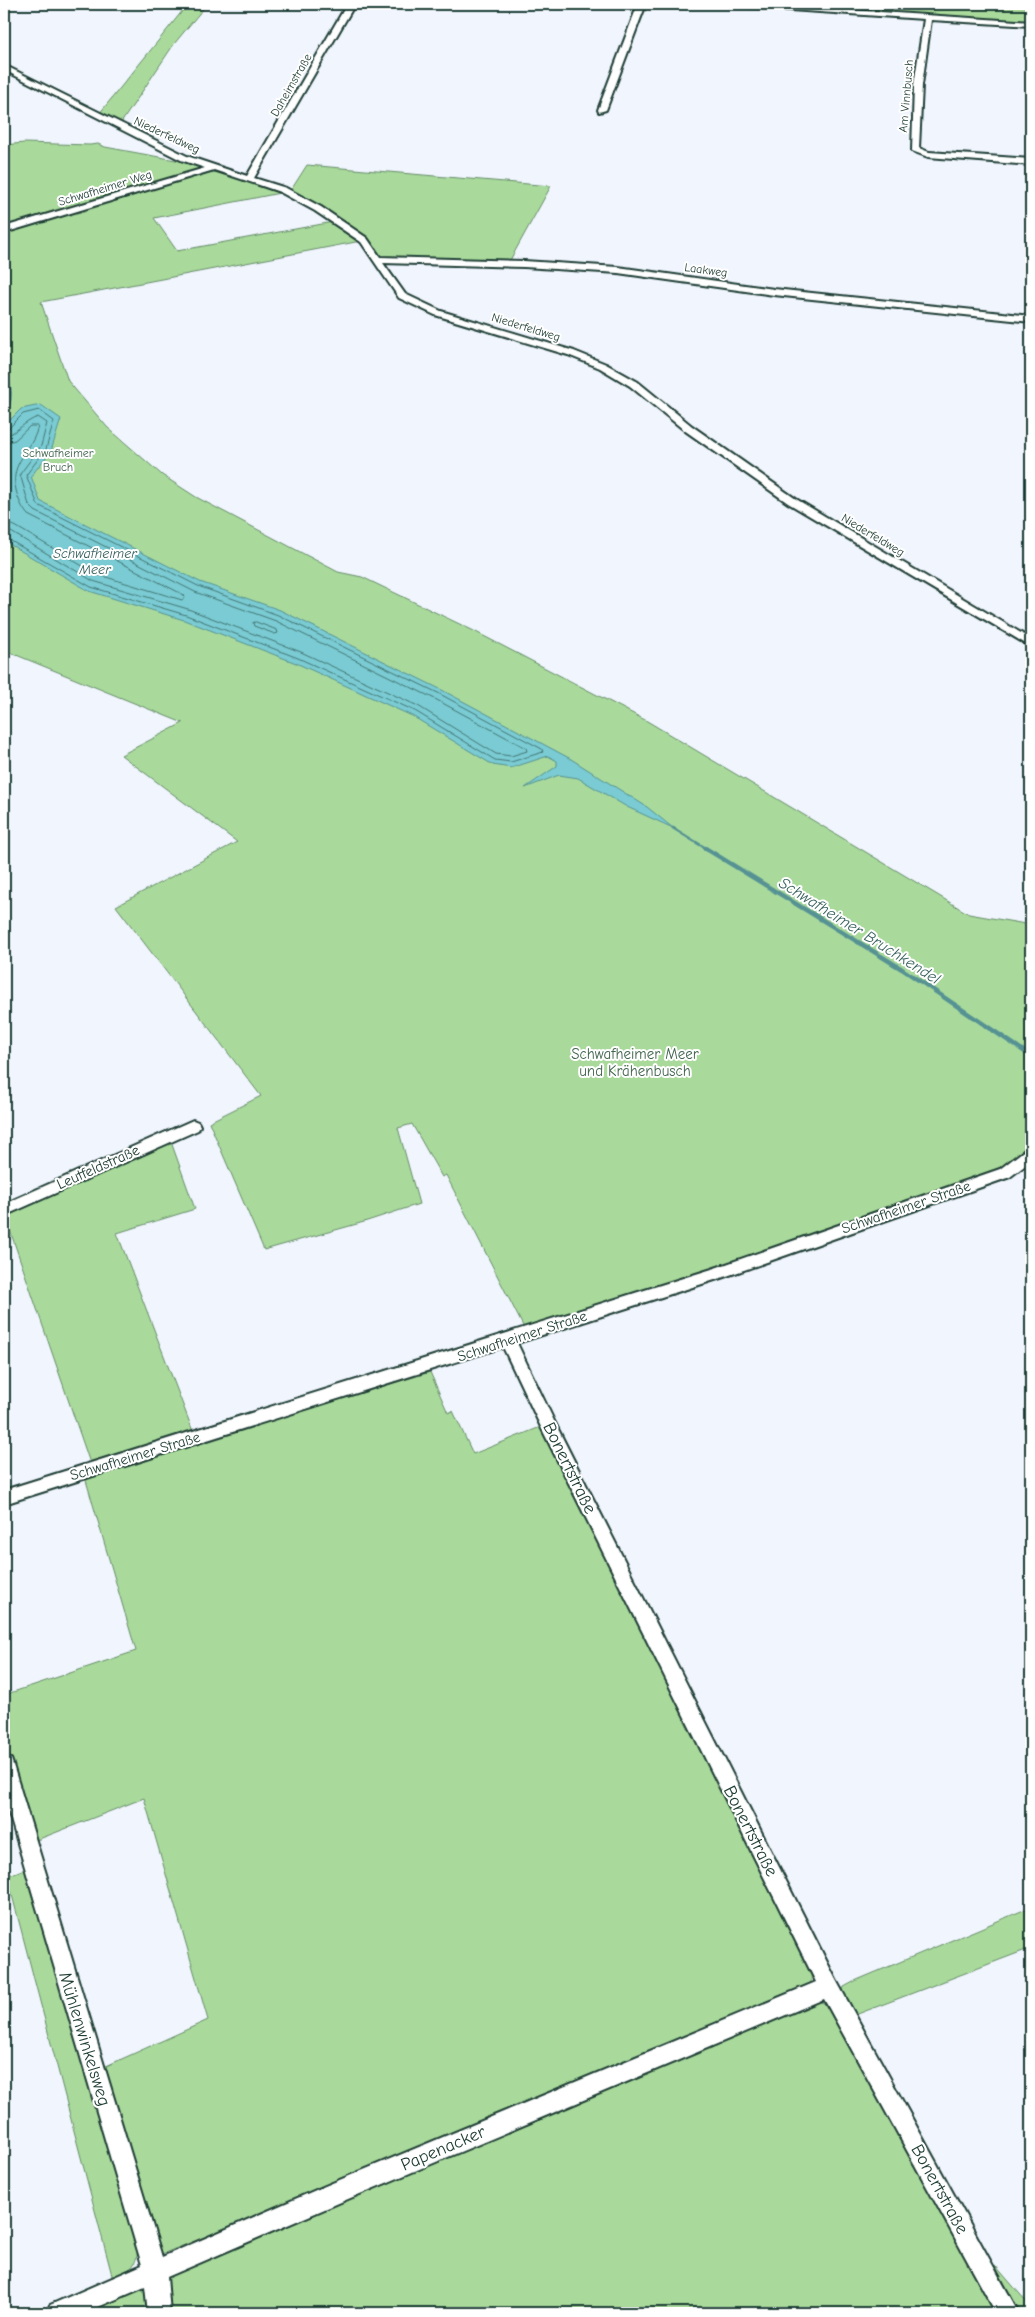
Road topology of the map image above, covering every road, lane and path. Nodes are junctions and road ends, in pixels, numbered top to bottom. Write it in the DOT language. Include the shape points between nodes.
graph roads {
  1 [pos="351,4"];
  2 [pos="642,4"];
  3 [pos="728,4"];
  4 [pos="928,17"];
  5 [pos="1031,24"];
  6 [pos="4,66"];
  7 [pos="602,110"];
  8 [pos="1031,162"];
  9 [pos="213,168"];
  10 [pos="250,178"];
  11 [pos="4,230"];
  12 [pos="377,260"];
  13 [pos="1031,319"];
  14 [pos="1031,644"];
  15 [pos="193,1126"];
  16 [pos="1031,1153"];
  17 [pos="4,1210"];
  18 [pos="508,1340"];
  19 [pos="4,1497"];
  20 [pos="4,1765"];
  21 [pos="829,1987"];
  22 [pos="155,2272"];
  23 [pos="58,2313"];
  24 [pos="158,2313"];
  25 [pos="1008,2313"];
  1 -- 10 [label="street, Daheimstraße"];
  2 -- 7 [label="street"];
  3 -- 4 [label="street"];
  4 -- 5 [label="street"];
  4 -- 8 [label="street, Am Vinnbusch" via="918,85 915,149 928,154"];
  6 -- 9 [label="street, Niederfeldweg" via="184,158"];
  9 -- 10 [label="street, Niederfeldweg"];
  9 -- 11 [label="street, Schwafheimer Weg"];
  10 -- 12 [label="street, Niederfeldweg" via="284,190 318,209 364,240"];
  12 -- 13 [label="street, Laakweg" via="618,270 774,292"];
  12 -- 14 [label="street, Niederfeldweg" via="402,296 438,312 603,366 634,384 688,428 792,502"];
  15 -- 17 [label="street, Leutfeldstraße"];
  16 -- 18 [label="street, Schwafheimer Straße" via="1005,1172 715,1274"];
  18 -- 19 [label="street, Schwafheimer Straße"];
  18 -- 21 [label="street, Bonertstraße"];
  20 -- 22 [label="street, Mühlenwinkelsweg"];
  21 -- 22 [label="street, Papenacker"];
  21 -- 25 [label="street, Bonertstraße"];
  22 -- 23 [label="street, Papenacker"];
  22 -- 24 [label="street, Mühlenwinkelsweg"];
}
